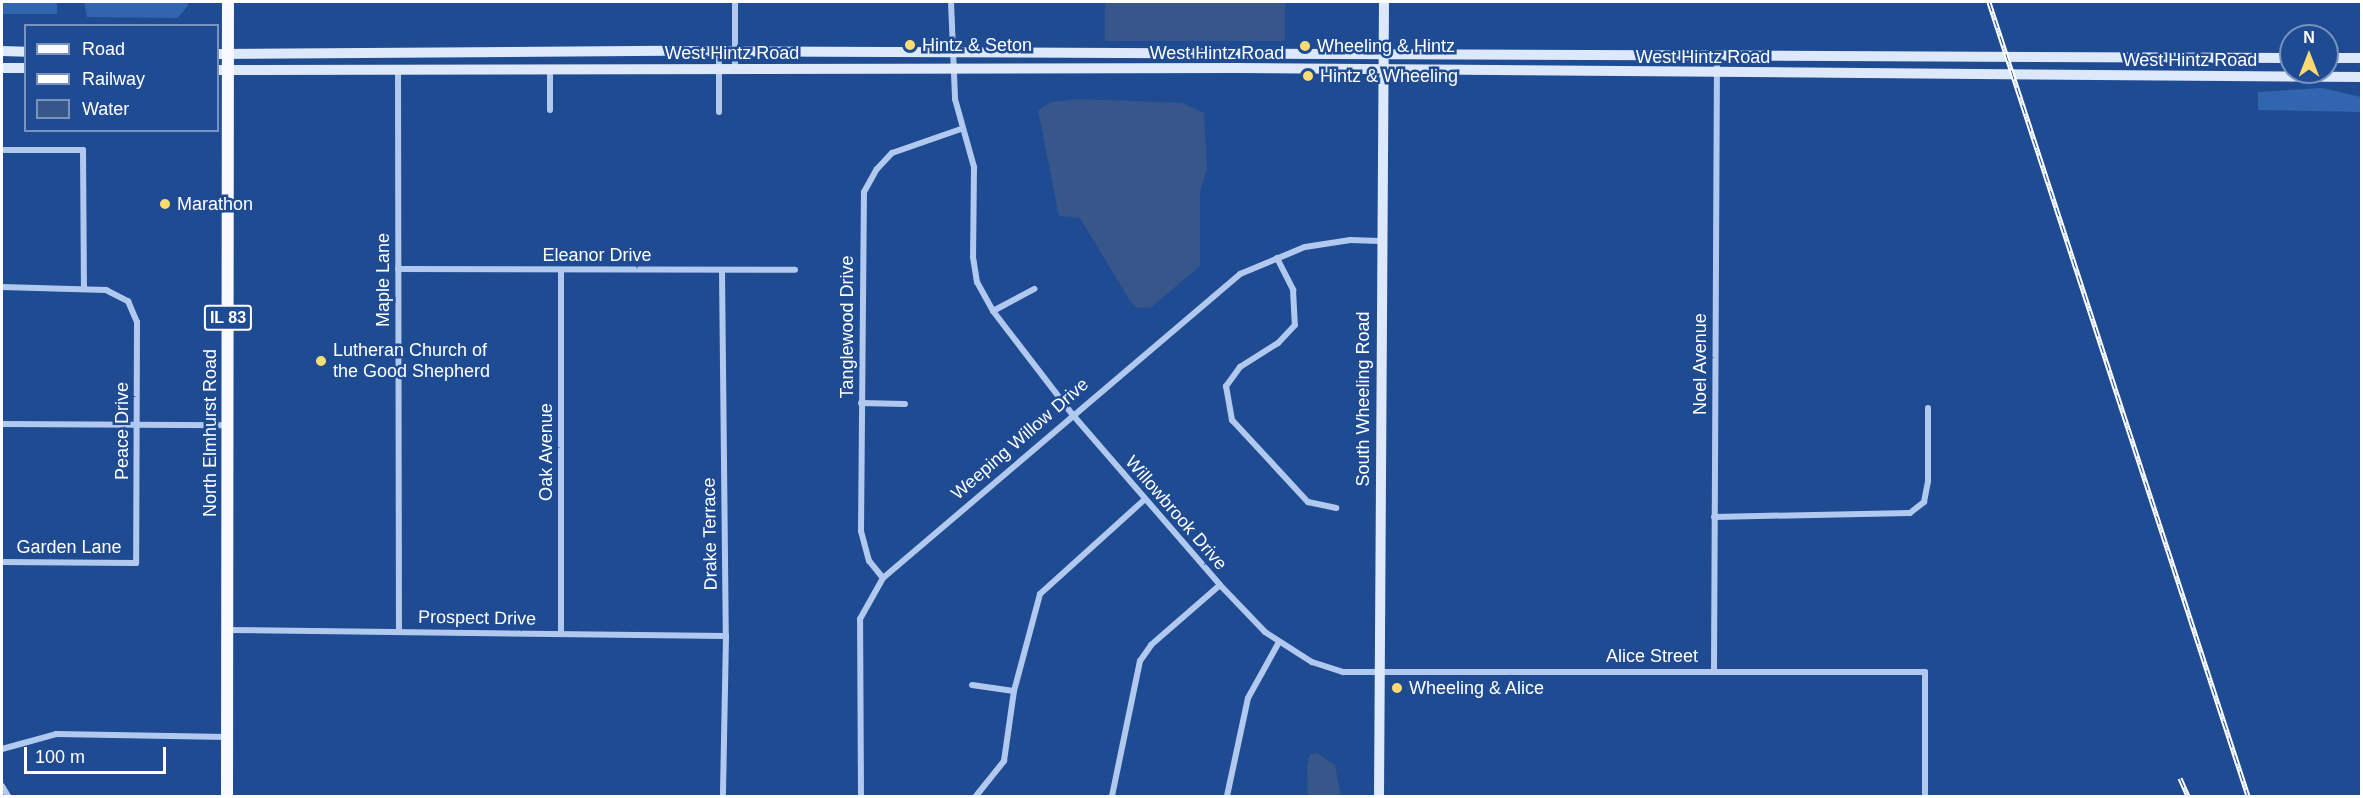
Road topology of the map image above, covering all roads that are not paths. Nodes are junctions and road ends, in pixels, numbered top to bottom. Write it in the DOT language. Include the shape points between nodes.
graph roads {
  1 [pos="228,2"];
  2 [pos="735,2"];
  3 [pos="951,2"];
  4 [pos="1384,2"];
  5 [pos="2,51"];
  6 [pos="719,51"];
  7 [pos="735,51"];
  8 [pos="24,52"];
  9 [pos="952,52"];
  10 [pos="222,54"];
  11 [pos="1383,54"];
  12 [pos="1716,56"];
  13 [pos="2279,58"];
  14 [pos="2339,58"];
  15 [pos="2361,58"];
  16 [pos="2,68"];
  17 [pos="24,68"];
  18 [pos="719,69"];
  19 [pos="735,69"];
  20 [pos="952,69"];
  21 [pos="222,70"];
  22 [pos="550,70"];
  23 [pos="1383,70"];
  24 [pos="398,71"];
  25 [pos="1716,74"];
  26 [pos="2361,77"];
  27 [pos="550,110"];
  28 [pos="719,112"];
  29 [pos="961,129"];
  30 [pos="2,150"];
  31 [pos="1380,241"];
  32 [pos="1277,258"];
  33 [pos="398,269"];
  34 [pos="561,270"];
  35 [pos="795,270"];
  36 [pos="722,271"];
  37 [pos="2,287"];
  38 [pos="84,287"];
  39 [pos="1034,289"];
  40 [pos="993,311"];
  41 [pos="861,403"];
  42 [pos="904,404"];
  43 [pos="1929,408"];
  44 [pos="1072,414"];
  45 [pos="2,424"];
  46 [pos="136,425"];
  47 [pos="229,425"];
  48 [pos="1144,500"];
  49 [pos="1336,508"];
  50 [pos="1714,517"];
  51 [pos="2,562"];
  52 [pos="136,563"];
  53 [pos="883,578"];
  54 [pos="1220,585"];
  55 [pos="227,630"];
  56 [pos="399,632"];
  57 [pos="561,634"];
  58 [pos="726,636"];
  59 [pos="1279,642"];
  60 [pos="1714,671"];
  61 [pos="1379,672"];
  62 [pos="972,685"];
  63 [pos="1014,691"];
  64 [pos="226,737"];
  65 [pos="2,749"];
  66 [pos="2,786"];
  67 [pos="9,796"];
  68 [pos="227,796"];
  69 [pos="723,796"];
  70 [pos="861,796"];
  71 [pos="976,796"];
  72 [pos="1112,796"];
  73 [pos="1227,796"];
  74 [pos="1379,796"];
  75 [pos="1925,796"];
  1 -- 10 [label="main road, IL 83"];
  2 -- 7 [label="street"];
  3 -- 9 [label="street, Willowbrook Drive"];
  4 -- 11 [label="main road, South Wheeling Road"];
  5 -- 8 [label="main road"];
  6 -- 7 [label="main road, West Hintz Road"];
  6 -- 10 [label="main road, West Hintz Road"];
  6 -- 18 [label="street"];
  7 -- 9 [label="main road, West Hintz Road"];
  7 -- 19 [label="street"];
  9 -- 11 [label="main road, West Hintz Road"];
  9 -- 20 [label="street, Willowbrook Drive"];
  10 -- 21 [label="main road, IL 83"];
  11 -- 12 [label="main road, West Hintz Road"];
  11 -- 23 [label="main road, South Wheeling Road"];
  12 -- 13 [label="main road, West Hintz Road"];
  12 -- 25 [label="street, Noel Avenue"];
  14 -- 15 [label="main road"];
  16 -- 17 [label="main road"];
  18 -- 19 [label="main road, West Hintz Road"];
  18 -- 22 [label="main road, West Hintz Road"];
  18 -- 28 [label="street"];
  19 -- 20 [label="main road, West Hintz Road"];
  20 -- 23 [label="main road, West Hintz Road"];
  20 -- 29 [label="street, Willowbrook Drive"];
  21 -- 24 [label="main road, West Hintz Road"];
  21 -- 47 [label="main road, North Elmhurst Road / IL 83"];
  22 -- 24 [label="main road, West Hintz Road"];
  22 -- 27 [label="street"];
  23 -- 25 [label="main road, West Hintz Road"];
  23 -- 31 [label="main road, South Wheeling Road"];
  24 -- 33 [label="street, Maple Lane"];
  25 -- 26 [label="main road, West Hintz Road"];
  25 -- 50 [label="street, Noel Avenue"];
  29 -- 40 [label="street, Willowbrook Drive" via="974,167 976,274"];
  29 -- 41 [label="street, Tanglewood Drive" via="892,153 876,169 864,192"];
  30 -- 38 [label="street" via="83,150"];
  31 -- 32 [label="street, Weeping Willow Drive" via="1350,240 1305,247"];
  31 -- 61 [label="main road, South Wheeling Road"];
  32 -- 44 [label="street, Weeping Willow Drive" via="1240,274"];
  32 -- 49 [label="street" via="1293,290 1295,325 1278,343 1240,367 1227,386 1232,420 1308,502"];
  33 -- 34 [label="street, Eleanor Drive"];
  33 -- 56 [label="street, Maple Lane"];
  34 -- 36 [label="street, Eleanor Drive"];
  34 -- 57 [label="street, Oak Avenue"];
  35 -- 36 [label="street, Eleanor Drive"];
  36 -- 58 [label="street, Drake Terrace"];
  37 -- 38 [label="street"];
  38 -- 46 [label="street, Peace Drive" via="106,290 128,301 137,322"];
  39 -- 40 [label="street"];
  40 -- 44 [label="street, Willowbrook Drive"];
  41 -- 42 [label="street"];
  41 -- 53 [label="street, Tanglewood Drive" via="862,542 869,561"];
  43 -- 50 [label="street" via="1928,481 1924,502 1910,513"];
  44 -- 48 [label="street, Willowbrook Drive"];
  44 -- 53 [label="street, Weeping Willow Drive"];
  45 -- 46 [label="street"];
  46 -- 47 [label="street"];
  46 -- 52 [label="street, Peace Drive"];
  47 -- 55 [label="main road, North Elmhurst Road / IL 83"];
  48 -- 54 [label="street, Willowbrook Drive"];
  48 -- 63 [label="street" via="1040,594"];
  50 -- 60 [label="street, Noel Avenue"];
  51 -- 52 [label="street, Garden Lane"];
  53 -- 70 [label="street, Weeping Willow Drive" via="860,619"];
  54 -- 59 [label="street, Willowbrook Drive" via="1256,624"];
  54 -- 72 [label="street" via="1150,645 1140,661"];
  55 -- 56 [label="street, Prospect Drive"];
  55 -- 64 [label="main road, North Elmhurst Road / IL 83"];
  56 -- 57 [label="street, Prospect Drive"];
  57 -- 58 [label="street, Prospect Drive"];
  58 -- 69 [label="street, Drake Terrace"];
  59 -- 61 [label="street, Willowbrook Drive" via="1312,662 1343,672"];
  59 -- 73 [label="street" via="1248,698"];
  60 -- 61 [label="street, Alice Street"];
  60 -- 75 [label="street, Alice Street" via="1925,672"];
  61 -- 74 [label="main road, South Wheeling Road"];
  62 -- 63 [label="street"];
  63 -- 71 [label="street" via="1004,760"];
  64 -- 65 [label="street" via="56,734"];
  64 -- 68 [label="main road, North Elmhurst Road / IL 83"];
  66 -- 67 [label="street"];
}
